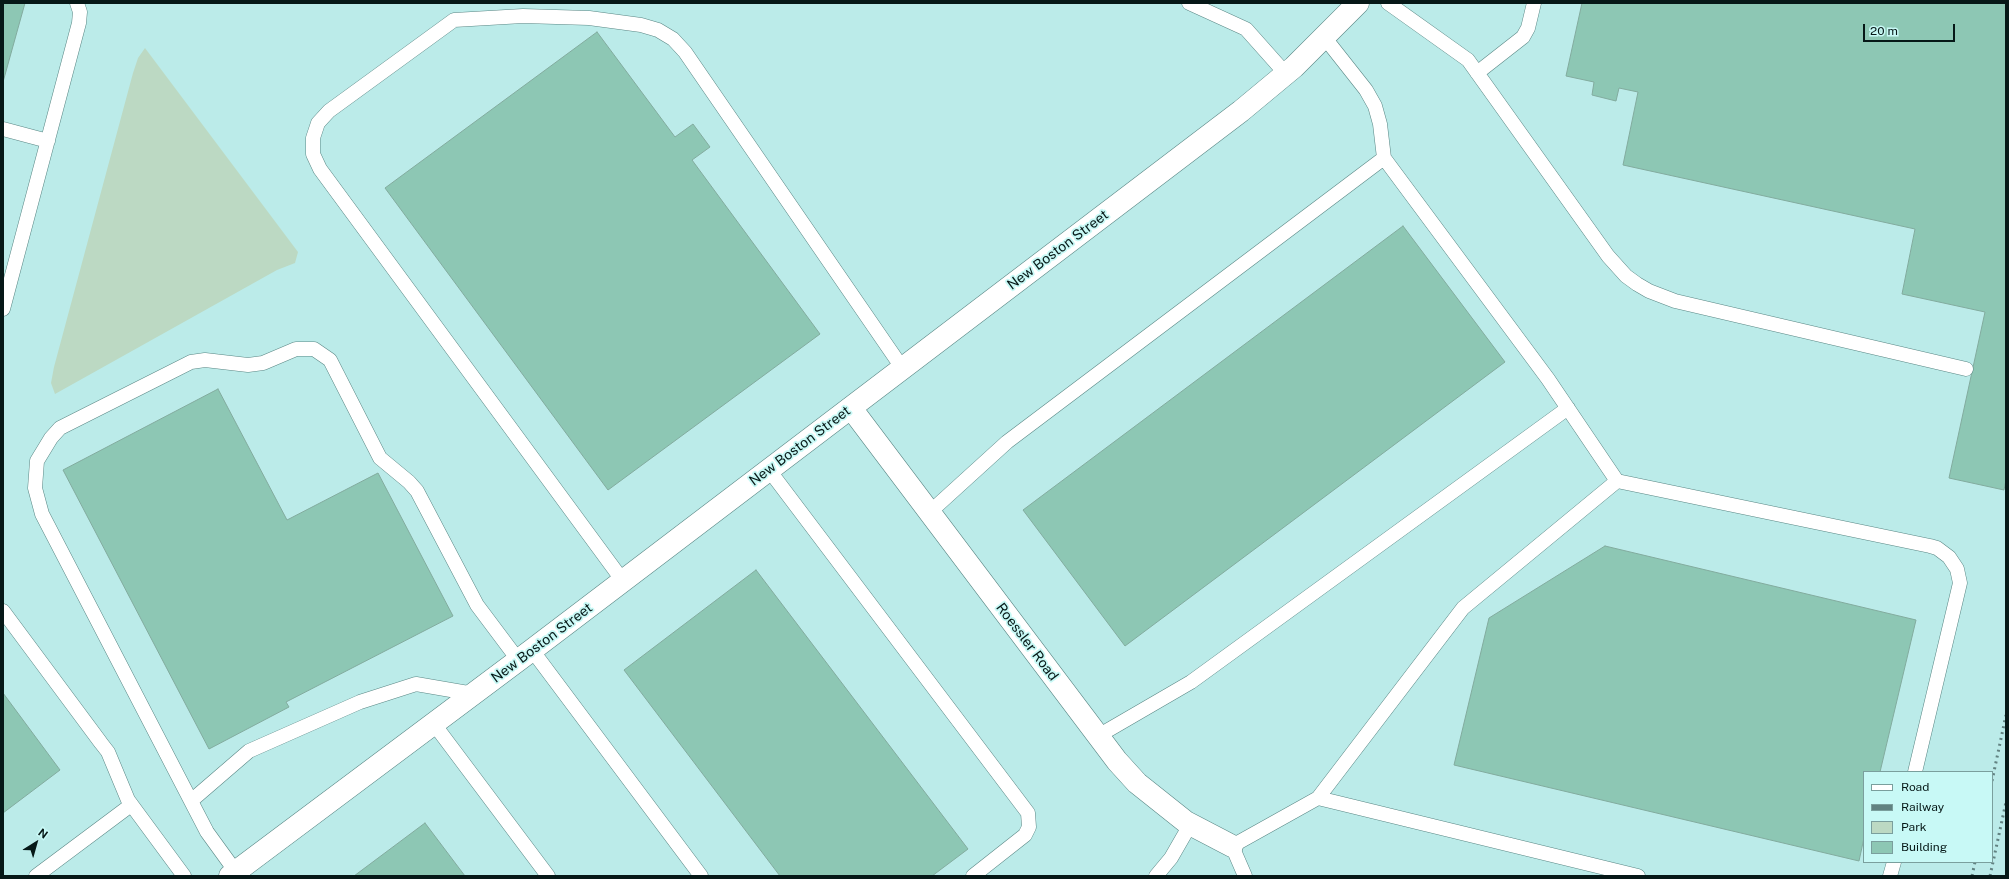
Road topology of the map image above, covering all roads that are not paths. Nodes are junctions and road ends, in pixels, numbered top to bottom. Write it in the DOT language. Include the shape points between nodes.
graph roads {
  1 [pos="77,3"];
  2 [pos="1189,3"];
  3 [pos="1358,3"];
  4 [pos="1388,3"];
  5 [pos="1534,3"];
  6 [pos="1325,38"];
  7 [pos="1477,73"];
  8 [pos="1286,74"];
  9 [pos="3,129"];
  10 [pos="48,141"];
  11 [pos="1384,158"];
  12 [pos="3,308"];
  13 [pos="903,368"];
  14 [pos="1966,369"];
  15 [pos="851,408"];
  16 [pos="1568,408"];
  17 [pos="769,470"];
  18 [pos="1617,481"];
  19 [pos="930,512"];
  20 [pos="623,581"];
  21 [pos="3,611"];
  22 [pos="526,656"];
  23 [pos="474,694"];
  24 [pos="434,724"];
  25 [pos="1098,736"];
  26 [pos="1915,771"];
  27 [pos="1318,798"];
  28 [pos="191,801"];
  29 [pos="131,805"];
  30 [pos="1190,824"];
  31 [pos="1232,846"];
  32 [pos="1894,863"];
  33 [pos="233,874"];
  34 [pos="36,876"];
  35 [pos="184,876"];
  36 [pos="548,876"];
  37 [pos="701,876"];
  38 [pos="973,876"];
  39 [pos="1156,876"];
  40 [pos="1245,876"];
  41 [pos="1638,876"];
  42 [pos="1890,876"];
  1 -- 10 [label="lane" via="80,12 79,23"];
  2 -- 8 [label="lane" via="1246,29"];
  3 -- 6 [label="main road, New Boston Street"];
  4 -- 7 [label="lane" via="1468,60"];
  5 -- 7 [label="lane" via="1523,37"];
  6 -- 8 [label="main road, New Boston Street"];
  6 -- 11 [label="lane" via="1366,90 1375,106"];
  7 -- 14 [label="lane" via="1608,256 1626,276 1649,291 1675,300"];
  8 -- 13 [label="main road, New Boston Street" via="1242,111"];
  9 -- 10 [label="lane"];
  10 -- 12 [label="lane"];
  11 -- 16 [label="lane"];
  11 -- 19 [label="lane" via="1007,442"];
  13 -- 15 [label="main road, New Boston Street"];
  13 -- 20 [label="lane" via="685,52 673,39 658,30 641,25 589,18 523,16 454,20 329,111 318,123 313,138 313,154 320,168"];
  15 -- 17 [label="main road, New Boston Street"];
  15 -- 19 [label="main road, Roessler Road"];
  16 -- 18 [label="lane"];
  16 -- 25 [label="lane" via="1190,682"];
  17 -- 20 [label="main road, New Boston Street"];
  17 -- 38 [label="lane" via="1028,813 1029,827 1025,835"];
  18 -- 26 [label="lane" via="1930,546 1949,557 1957,569 1960,583"];
  18 -- 27 [label="lane" via="1463,608"];
  19 -- 25 [label="main road, Roessler Road"];
  20 -- 22 [label="main road, New Boston Street"];
  21 -- 29 [label="lane" via="101,742"];
  22 -- 23 [label="main road, New Boston Street"];
  22 -- 28 [label="lane" via="477,605 415,488 384,464 378,456 333,366 325,356 314,349 302,348 263,363 205,360 176,368 60,428 50,438 37,461 35,488 42,514"];
  22 -- 37 [label="lane"];
  23 -- 24 [label="main road, New Boston Street"];
  23 -- 28 [label="lane" via="416,684 360,702 249,751"];
  24 -- 33 [label="main road, New Boston Street"];
  24 -- 36 [label="lane"];
  25 -- 30 [label="main road, Roessler Road" via="1137,783"];
  27 -- 31 [label="lane"];
  27 -- 41 [label="lane"];
  28 -- 33 [label="lane"];
  29 -- 34 [label="lane"];
  29 -- 35 [label="lane"];
  30 -- 31 [label="main road, Roessler Road"];
  30 -- 39 [label="lane"];
  31 -- 40 [label="lane"];
  32 -- 42 [label="lane"];
}
